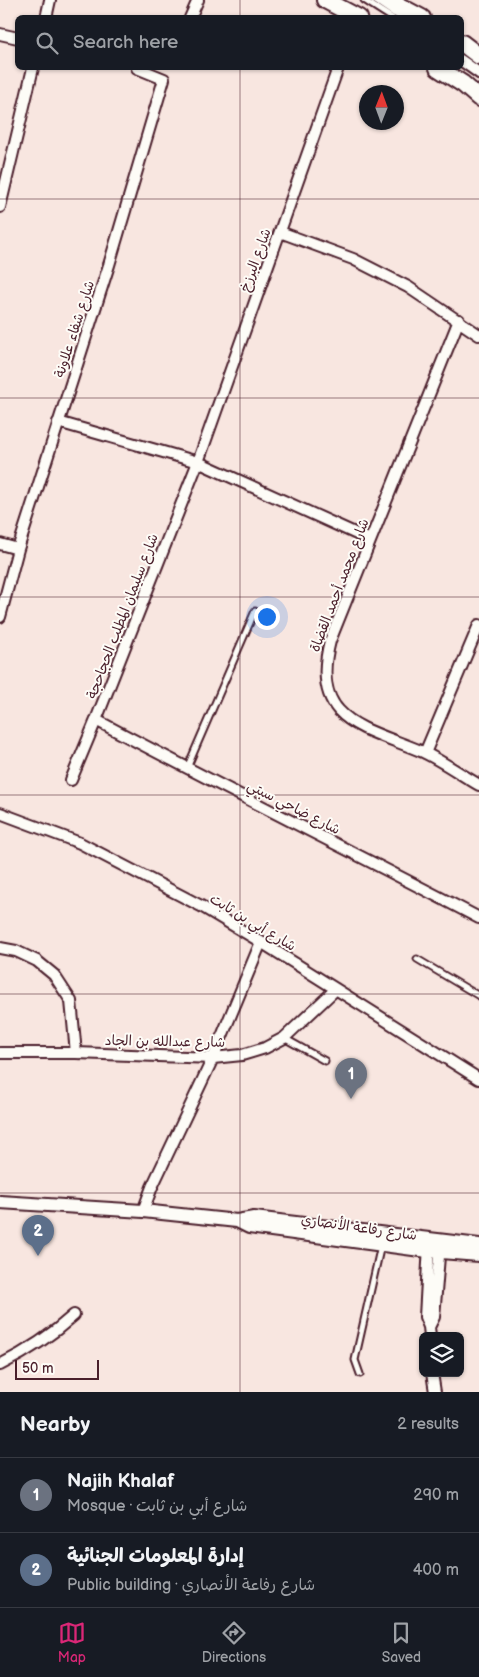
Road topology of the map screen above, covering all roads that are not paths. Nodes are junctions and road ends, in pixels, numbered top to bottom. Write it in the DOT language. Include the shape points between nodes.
graph roads {
  1 [pos="50,0"];
  2 [pos="198,0"];
  3 [pos="325,0"];
  4 [pos="364,0"];
  5 [pos="374,0"];
  6 [pos="388,0"];
  7 [pos="47,15"];
  8 [pos="191,15"];
  9 [pos="353,15"];
  10 [pos="387,15"];
  11 [pos="396,15"];
  12 [pos="416,15"];
  13 [pos="0,34"];
  14 [pos="15,37"];
  15 [pos="464,45"];
  16 [pos="479,56"];
  17 [pos="464,59"];
  18 [pos="464,65"];
  19 [pos="33,70"];
  20 [pos="142,70"];
  21 [pos="168,70"];
  22 [pos="337,70"];
  23 [pos="441,70"];
  24 [pos="479,70"];
  25 [pos="479,76"];
  26 [pos="164,78"];
  27 [pos="479,98"];
  28 [pos="0,208"];
  29 [pos="280,232"];
  30 [pos="459,320"];
  31 [pos="479,335"];
  32 [pos="58,422"];
  33 [pos="198,462"];
  34 [pos="370,540"];
  35 [pos="0,544"];
  36 [pos="18,549"];
  37 [pos="255,611"];
  38 [pos="0,617"];
  39 [pos="479,625"];
  40 [pos="96,720"];
  41 [pos="425,753"];
  42 [pos="186,768"];
  43 [pos="71,780"];
  44 [pos="479,785"];
  45 [pos="0,813"];
  46 [pos="479,918"];
  47 [pos="261,942"];
  48 [pos="0,948"];
  49 [pos="417,959"];
  50 [pos="336,989"];
  51 [pos="479,996"];
  52 [pos="284,1038"];
  53 [pos="0,1053"];
  54 [pos="76,1053"];
  55 [pos="213,1058"];
  56 [pos="325,1061"];
  57 [pos="479,1079"];
  58 [pos="0,1202"];
  59 [pos="143,1211"];
  60 [pos="237,1221"];
  61 [pos="382,1245"];
  62 [pos="434,1245"];
  63 [pos="479,1245"];
  64 [pos="479,1255"];
  65 [pos="74,1315"];
  66 [pos="429,1331"];
  67 [pos="0,1365"];
  68 [pos="360,1374"];
  69 [pos="433,1377"];
  70 [pos="435,1392"];
  1 -- 7 [label="street"];
  2 -- 8 [label="street"];
  3 -- 9 [label="main road"];
  4 -- 10 [label="lane"];
  5 -- 11 [label="lane"];
  6 -- 12 [label="main road"];
  13 -- 14 [label="street"];
  15 -- 16 [label="main road"];
  17 -- 24 [label="lane"];
  18 -- 25 [label="lane"];
  19 -- 28 [label="street"];
  20 -- 26 [label="street"];
  21 -- 26 [label="street, شارع شفاء علاونة"];
  22 -- 29 [label="street, شارع البرزخ"];
  23 -- 27 [label="main road"];
  26 -- 32 [label="street, شارع شفاء علاونة" via="109,265"];
  29 -- 30 [label="street" via="362,264 408,287"];
  29 -- 33 [label="street, شارع البرزخ"];
  30 -- 31 [label="street"];
  30 -- 34 [label="street, شارع محمد أحمد القضاة"];
  32 -- 33 [label="street"];
  32 -- 36 [label="street, شارع شفاء علاونة"];
  33 -- 34 [label="street"];
  33 -- 40 [label="street, شارع سليمان المطلب الحجاحجة"];
  34 -- 41 [label="street, شارع محمد أحمد القضاة" via="330,641 324,675 327,690 336,708 351,722"];
  35 -- 36 [label="street"];
  36 -- 38 [label="street, شارع شفاء علاونة"];
  37 -- 42 [label="lane"];
  39 -- 41 [label="street"];
  40 -- 42 [label="street, شارع ضاحي سبتي"];
  40 -- 43 [label="street, شارع سليمان المطلب الحجاحجة"];
  41 -- 44 [label="street, شارع محمد أحمد القضاة"];
  42 -- 46 [label="street, شارع ضاحي سبتي"];
  45 -- 47 [label="street, شارع أبي بن ثابت" via="80,842"];
  47 -- 50 [label="street, شارع أبي بن ثابت"];
  47 -- 55 [label="street"];
  48 -- 54 [label="street" via="37,961 54,975 71,1001"];
  49 -- 51 [label="lane"];
  50 -- 52 [label="street, شارع عبدالله بن الجاد"];
  50 -- 57 [label="street, شارع أبي بن ثابت"];
  52 -- 55 [label="street, شارع عبدالله بن الجاد" via="242,1055"];
  52 -- 56 [label="lane"];
  53 -- 54 [label="street, شارع عبدالله بن الجاد"];
  54 -- 55 [label="street, شارع عبدالله بن الجاد"];
  55 -- 59 [label="street"];
  58 -- 59 [label="street, شارع رفاعة الأنصاري"];
  59 -- 60 [label="street, شارع رفاعة الأنصاري"];
  60 -- 61 [label="street, شارع رفاعة الأنصاري" via="249,1227"];
  60 -- 62 [label="street, شارع رفاعة الأنصاري" via="254,1218"];
  61 -- 62 [label="street, شارع رفاعة الأنصاري"];
  61 -- 68 [label="lane" via="355,1360"];
  62 -- 63 [label="street, شارع رفاعة الأنصاري"];
  62 -- 64 [label="street, شارع رفاعة الأنصاري"];
  62 -- 66 [label="street" via="425,1317"];
  65 -- 67 [label="street" via="40,1341"];
  69 -- 70 [label="street"];
}
